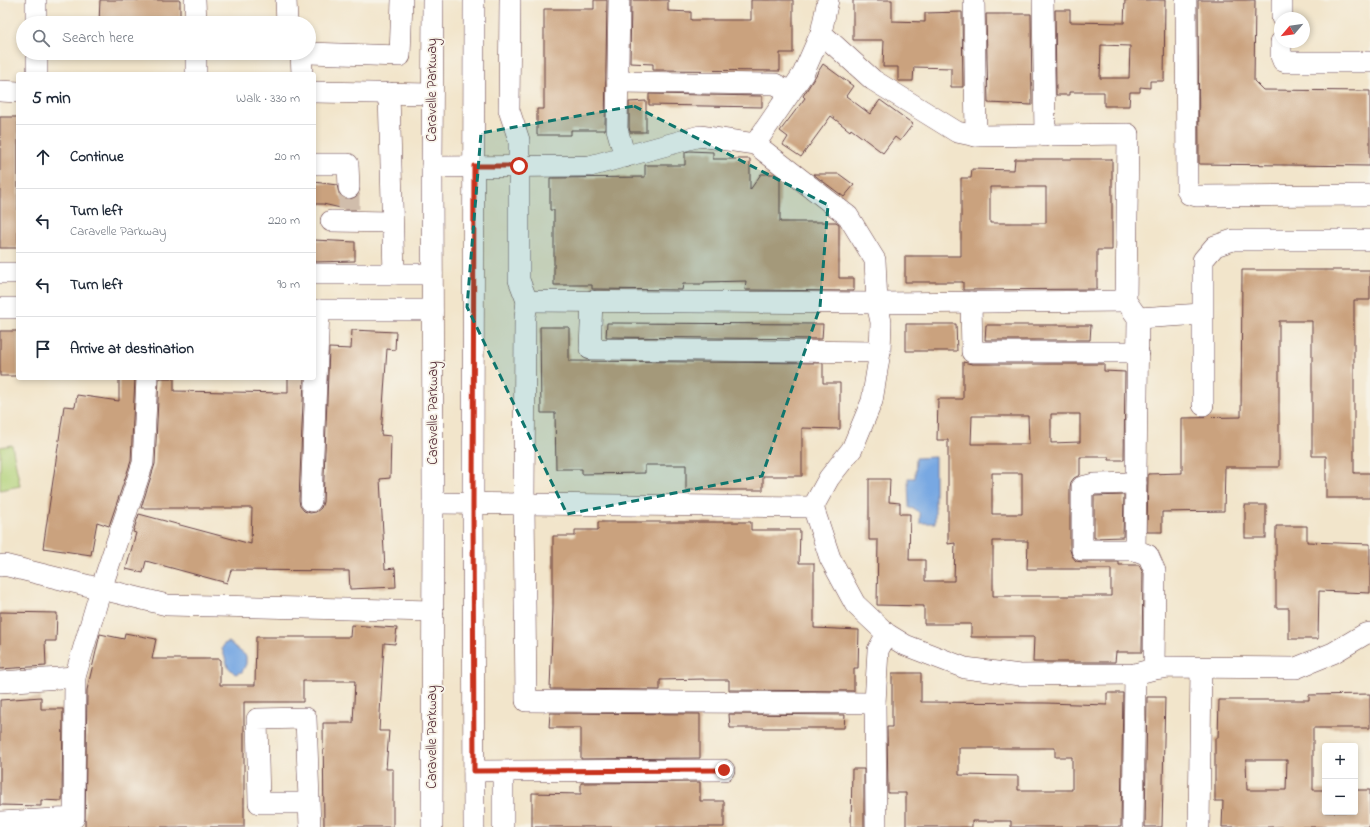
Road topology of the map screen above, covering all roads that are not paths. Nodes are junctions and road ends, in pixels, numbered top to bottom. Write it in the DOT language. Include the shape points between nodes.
graph roads {
  1 [pos="36,0"];
  2 [pos="195,0"];
  3 [pos="286,0"];
  4 [pos="402,0"];
  5 [pos="433,0"];
  6 [pos="474,0"];
  7 [pos="510,0"];
  8 [pos="619,0"];
  9 [pos="828,0"];
  10 [pos="974,0"];
  11 [pos="1043,0"];
  12 [pos="1186,0"];
  13 [pos="1282,0"];
  14 [pos="1282,12"];
  15 [pos="36,16"];
  16 [pos="196,16"];
  17 [pos="287,16"];
  18 [pos="401,32"];
  19 [pos="433,33"];
  20 [pos="821,33"];
  21 [pos="1281,48"];
  22 [pos="316,53"];
  23 [pos="37,60"];
  24 [pos="196,60"];
  25 [pos="301,60"];
  26 [pos="1370,62"];
  27 [pos="37,72"];
  28 [pos="196,72"];
  29 [pos="302,72"];
  30 [pos="618,82"];
  31 [pos="0,91"];
  32 [pos="16,92"];
  33 [pos="316,92"];
  34 [pos="790,92"];
  35 [pos="389,94"];
  36 [pos="432,94"];
  37 [pos="976,136"];
  38 [pos="1044,136"];
  39 [pos="756,144"];
  40 [pos="625,157"];
  41 [pos="316,164"];
  42 [pos="474,166"];
  43 [pos="519,166"];
  44 [pos="432,167"];
  45 [pos="349,188"];
  46 [pos="1370,195"];
  47 [pos="333,219"];
  48 [pos="392,222"];
  49 [pos="1370,240"];
  50 [pos="0,273"];
  51 [pos="16,273"];
  52 [pos="316,274"];
  53 [pos="394,274"];
  54 [pos="432,274"];
  55 [pos="527,301"];
  56 [pos="592,301"];
  57 [pos="1126,301"];
  58 [pos="972,302"];
  59 [pos="877,303"];
  60 [pos="0,308"];
  61 [pos="16,308"];
  62 [pos="317,310"];
  63 [pos="432,310"];
  64 [pos="1202,314"];
  65 [pos="1138,318"];
  66 [pos="316,342"];
  67 [pos="880,352"];
  68 [pos="1138,352"];
  69 [pos="147,380"];
  70 [pos="315,380"];
  71 [pos="1202,405"];
  72 [pos="1136,483"];
  73 [pos="311,501"];
  74 [pos="433,503"];
  75 [pos="473,503"];
  76 [pos="524,504"];
  77 [pos="813,507"];
  78 [pos="1135,550"];
  79 [pos="0,566"];
  80 [pos="101,589"];
  81 [pos="433,611"];
  82 [pos="887,634"];
  83 [pos="1370,634"];
  84 [pos="1201,668"];
  85 [pos="1145,671"];
  86 [pos="75,676"];
  87 [pos="0,682"];
  88 [pos="875,703"];
  89 [pos="724,770"];
  90 [pos="474,771"];
  91 [pos="503,771"];
  92 [pos="309,803"];
  93 [pos="0,822"];
  94 [pos="310,827"];
  95 [pos="432,827"];
  96 [pos="474,827"];
  97 [pos="503,827"];
  98 [pos="876,827"];
  99 [pos="1133,827"];
  100 [pos="1199,827"];
  1 -- 15 [label="street"];
  2 -- 16 [label="street"];
  3 -- 17 [label="street"];
  4 -- 18 [label="street"];
  5 -- 19 [label="street, Caravelle Parkway"];
  6 -- 42 [label="street"];
  7 -- 43 [label="street" via="509,110 519,140"];
  8 -- 30 [label="street"];
  9 -- 20 [label="street"];
  10 -- 37 [label="street"];
  11 -- 38 [label="street"];
  12 -- 46 [label="street" via="1189,194"];
  13 -- 14 [label="street"];
  18 -- 19 [label="street"];
  18 -- 22 [label="street" via="400,56"];
  19 -- 36 [label="street, Caravelle Parkway"];
  20 -- 34 [label="street" via="803,74"];
  20 -- 37 [label="street" via="873,80 957,132"];
  21 -- 26 [label="street" via="1281,56 1286,62"];
  23 -- 27 [label="street"];
  24 -- 28 [label="street"];
  25 -- 29 [label="street"];
  30 -- 34 [label="street" via="775,84"];
  30 -- 40 [label="street" via="617,129"];
  31 -- 32 [label="street"];
  33 -- 35 [label="street"];
  34 -- 39 [label="street"];
  35 -- 36 [label="street"];
  35 -- 48 [label="street"];
  36 -- 44 [label="street, Caravelle Parkway"];
  37 -- 38 [label="street"];
  38 -- 57 [label="street" via="1128,134"];
  39 -- 40 [label="street" via="700,136"];
  39 -- 59 [label="street" via="848,216 875,260"];
  40 -- 43 [label="street" via="590,166"];
  41 -- 45 [label="street" via="348,164"];
  42 -- 43 [label="street"];
  42 -- 44 [label="street"];
  42 -- 75 [label="street"];
  43 -- 55 [label="street" via="519,280"];
  44 -- 54 [label="street, Caravelle Parkway"];
  47 -- 48 [label="street"];
  48 -- 53 [label="street"];
  49 -- 64 [label="street" via="1233,240 1215,246 1203,260"];
  50 -- 51 [label="street"];
  52 -- 53 [label="street"];
  53 -- 54 [label="street"];
  54 -- 63 [label="street, Caravelle Parkway"];
  55 -- 56 [label="street"];
  55 -- 76 [label="street"];
  56 -- 59 [label="street"];
  56 -- 67 [label="street" via="590,349"];
  57 -- 58 [label="street"];
  57 -- 65 [label="street"];
  58 -- 59 [label="street"];
  58 -- 68 [label="street" via="972,352"];
  59 -- 67 [label="street" via="881,322"];
  60 -- 61 [label="street"];
  62 -- 63 [label="street"];
  62 -- 66 [label="street"];
  63 -- 74 [label="street, Caravelle Parkway"];
  64 -- 65 [label="street"];
  64 -- 71 [label="street"];
  65 -- 68 [label="street"];
  67 -- 77 [label="street" via="872,402 852,449 829,478"];
  68 -- 72 [label="street"];
  69 -- 80 [label="street" via="143,463"];
  70 -- 73 [label="street"];
  72 -- 78 [label="street"];
  72 -- 78 [label="street" via="1094,484 1082,487 1082,550"];
  74 -- 75 [label="street"];
  74 -- 81 [label="street, Caravelle Parkway"];
  75 -- 76 [label="street"];
  75 -- 90 [label="street"];
  76 -- 77 [label="street"];
  76 -- 88 [label="street" via="526,701"];
  77 -- 82 [label="street" via="830,558 855,604"];
  78 -- 85 [label="street" via="1148,556 1155,571"];
  79 -- 80 [label="street"];
  80 -- 81 [label="street" via="167,605"];
  80 -- 86 [label="street"];
  81 -- 95 [label="street, Caravelle Parkway"];
  82 -- 85 [label="street" via="905,645 965,668 1020,674"];
  82 -- 88 [label="street" via="878,650"];
  83 -- 84 [label="street" via="1365,634 1333,653 1296,668"];
  84 -- 85 [label="street" via="1168,667"];
  84 -- 100 [label="street"];
  85 -- 99 [label="street"];
  86 -- 87 [label="street"];
  86 -- 93 [label="street" via="74,818"];
  88 -- 98 [label="street"];
  89 -- 91 [label="street"];
  90 -- 91 [label="street"];
  90 -- 96 [label="street"];
  91 -- 97 [label="street"];
  92 -- 92 [label="street" via="306,718 257,719 259,803"];
  92 -- 94 [label="street"];
}
